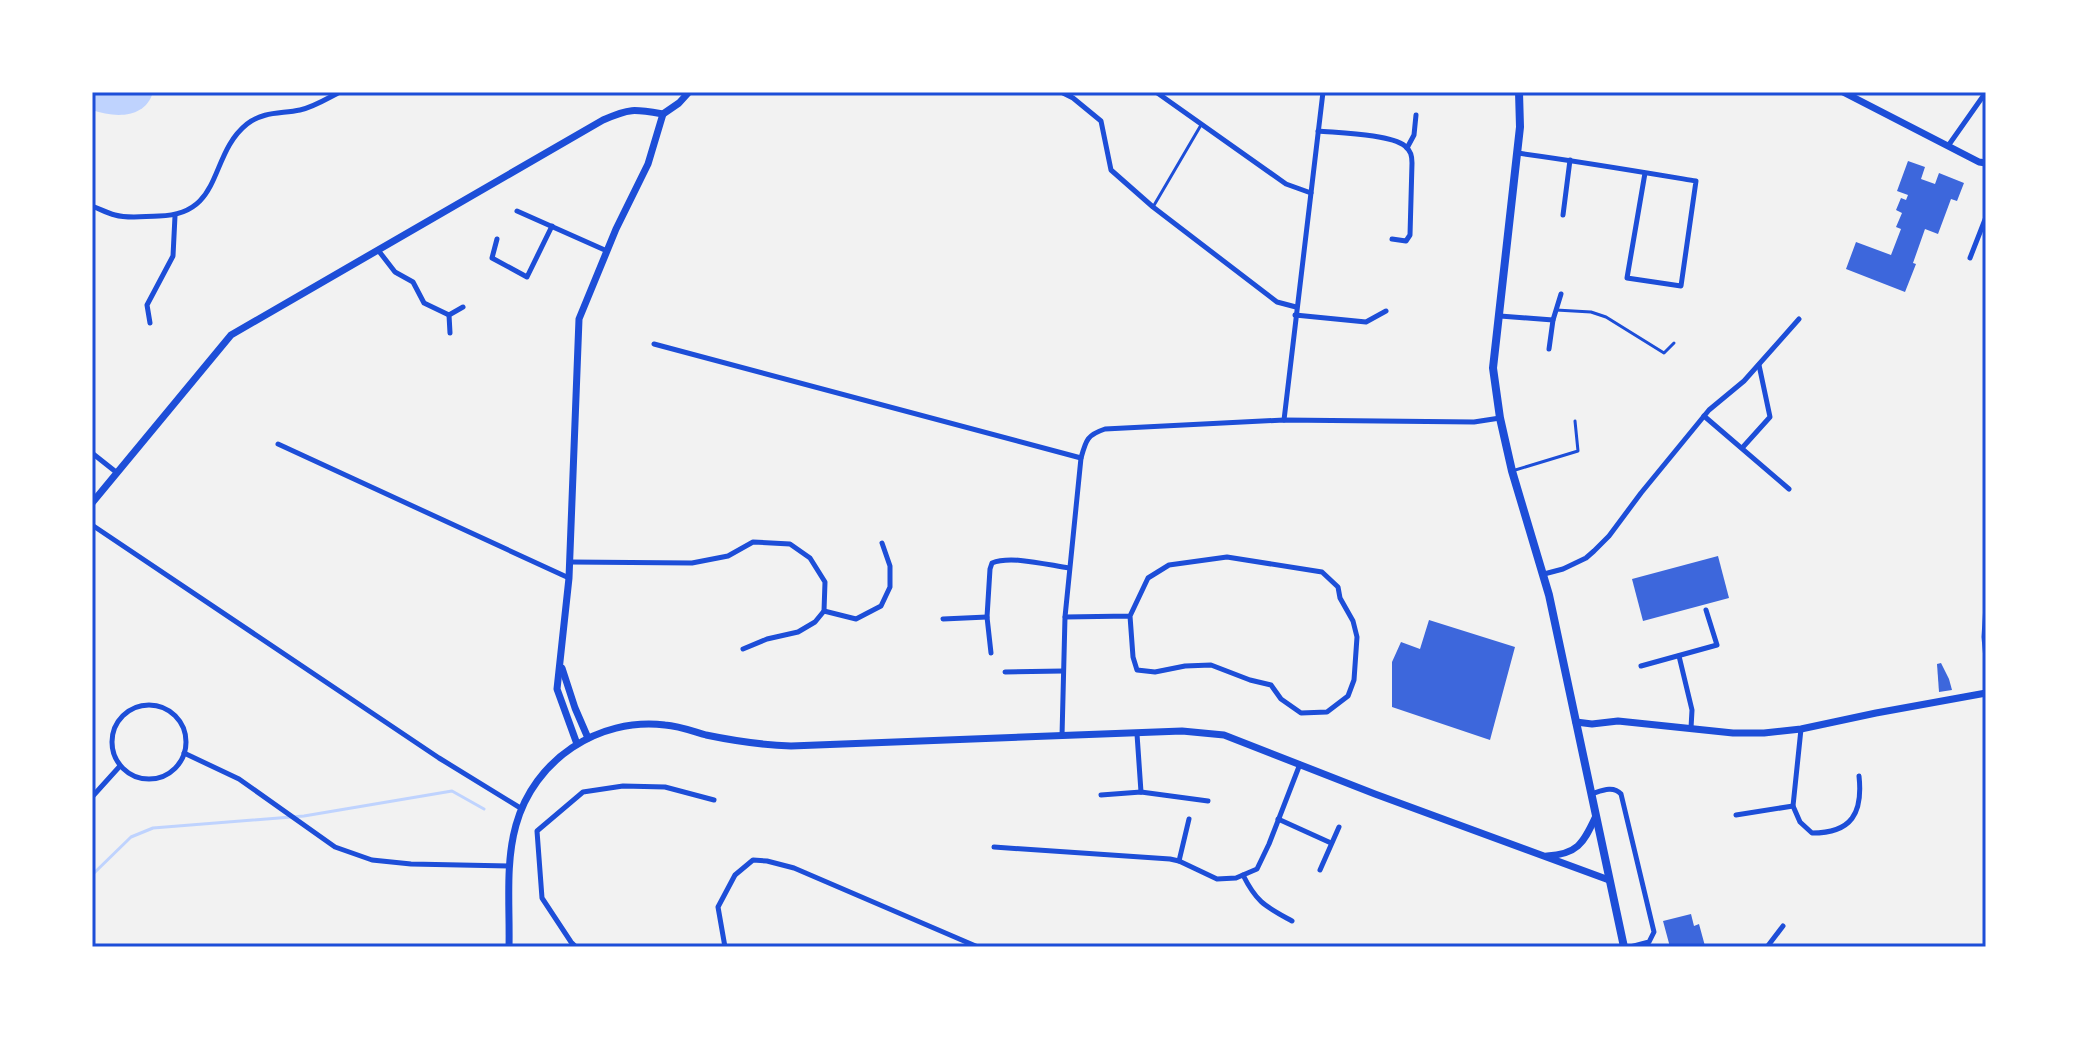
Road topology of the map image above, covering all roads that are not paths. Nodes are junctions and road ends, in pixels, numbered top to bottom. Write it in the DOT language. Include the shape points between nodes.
graph roads {
  1 [pos="340,92"];
  2 [pos="689,92"];
  3 [pos="1156,92"];
  4 [pos="1323,92"];
  5 [pos="1519,92"];
  6 [pos="1843,92"];
  7 [pos="1986,92"];
  8 [pos="1063,93"];
  9 [pos="663,114"];
  10 [pos="1416,115"];
  11 [pos="1201,125"];
  12 [pos="1318,131"];
  13 [pos="1947,147"];
  14 [pos="1407,148"];
  15 [pos="1517,152"];
  16 [pos="1570,160"];
  17 [pos="1986,163"];
  18 [pos="1645,173"];
  19 [pos="1311,193"];
  20 [pos="92,206"];
  21 [pos="1153,207"];
  22 [pos="517,211"];
  23 [pos="1563,215"];
  24 [pos="175,216"];
  25 [pos="1986,217"];
  26 [pos="552,226"];
  27 [pos="497,239"];
  28 [pos="1392,239"];
  29 [pos="378,250"];
  30 [pos="607,251"];
  31 [pos="1970,258"];
  32 [pos="1561,294"];
  33 [pos="463,307"];
  34 [pos="1296,307"];
  35 [pos="1556,310"];
  36 [pos="1386,311"];
  37 [pos="449,315"];
  38 [pos="1295,315"];
  39 [pos="1499,316"];
  40 [pos="1799,319"];
  41 [pos="1553,320"];
  42 [pos="150,323"];
  43 [pos="450,333"];
  44 [pos="1674,343"];
  45 [pos="654,344"];
  46 [pos="1549,349"];
  47 [pos="1759,364"];
  48 [pos="1704,416"];
  49 [pos="1500,418"];
  50 [pos="1284,420"];
  51 [pos="1575,421"];
  52 [pos="278,444"];
  53 [pos="1743,447"];
  54 [pos="92,453"];
  55 [pos="1081,458"];
  56 [pos="1512,471"];
  57 [pos="116,472"];
  58 [pos="1789,489"];
  59 [pos="92,503"];
  60 [pos="92,525"];
  61 [pos="882,543"];
  62 [pos="570,562"];
  63 [pos="1069,568"];
  64 [pos="1543,575"];
  65 [pos="569,578"];
  66 [pos="1986,605"];
  67 [pos="1706,610"];
  68 [pos="824,611"];
  69 [pos="1130,616"];
  70 [pos="987,617"];
  71 [pos="1065,617"];
  72 [pos="943,619"];
  73 [pos="743,649"];
  74 [pos="991,653"];
  75 [pos="1679,656"];
  76 [pos="1986,659"];
  77 [pos="560,662"];
  78 [pos="1641,666"];
  79 [pos="1063,671"];
  80 [pos="1005,672"];
  81 [pos="1986,693"];
  82 [pos="1986,700"];
  83 [pos="1576,722"];
  84 [pos="1691,728"];
  85 [pos="1801,729"];
  86 [pos="1137,734"];
  87 [pos="1062,737"];
  88 [pos="588,738"];
  89 [pos="577,744"];
  90 [pos="184,753"];
  91 [pos="1300,764"];
  92 [pos="120,766"];
  93 [pos="1859,776"];
  94 [pos="1141,792"];
  95 [pos="1590,794"];
  96 [pos="1101,795"];
  97 [pos="92,797"];
  98 [pos="714,800"];
  99 [pos="1208,801"];
  100 [pos="1793,806"];
  101 [pos="522,809"];
  102 [pos="1736,815"];
  103 [pos="1595,818"];
  104 [pos="1189,819"];
  105 [pos="1278,819"];
  106 [pos="1339,827"];
  107 [pos="1331,843"];
  108 [pos="994,847"];
  109 [pos="1541,856"];
  110 [pos="1179,861"];
  111 [pos="510,866"];
  112 [pos="1320,870"];
  113 [pos="1243,875"];
  114 [pos="1609,880"];
  115 [pos="1292,921"];
  116 [pos="1783,926"];
  117 [pos="509,947"];
  118 [pos="576,947"];
  119 [pos="725,947"];
  120 [pos="978,947"];
  121 [pos="1627,947"];
  122 [pos="1767,947"];
  1 -- 24 [label="street" via="303,110 264,115 246,125 200,203"];
  2 -- 9 [label="street"];
  3 -- 11 [label="street"];
  4 -- 12 [label="street"];
  5 -- 15 [label="main road"];
  6 -- 13 [label="street"];
  7 -- 13 [label="street"];
  8 -- 21 [label="street" via="1101,121 1111,170"];
  9 -- 29 [label="street" via="626,110 603,120"];
  9 -- 30 [label="street" via="648,164"];
  10 -- 14 [label="street"];
  11 -- 19 [label="street" via="1286,184"];
  11 -- 21 [label="lane"];
  12 -- 14 [label="street" via="1392,139"];
  12 -- 19 [label="street"];
  13 -- 17 [label="street"];
  14 -- 28 [label="street" via="1412,155 1410,235 1406,241"];
  15 -- 16 [label="street"];
  15 -- 39 [label="main road"];
  16 -- 18 [label="street"];
  16 -- 23 [label="street"];
  18 -- 18 [label="street" via="1696,181 1681,286 1627,278"];
  19 -- 34 [label="street"];
  20 -- 24 [label="street" via="113,215"];
  21 -- 34 [label="street" via="1277,302"];
  22 -- 26 [label="street"];
  24 -- 42 [label="street" via="173,256 147,305"];
  25 -- 31 [label="street"];
  26 -- 27 [label="street" via="527,277 492,258"];
  26 -- 30 [label="street"];
  29 -- 37 [label="street" via="395,272 413,282 424,303"];
  29 -- 57 [label="street" via="231,335"];
  30 -- 62 [label="street" via="579,319"];
  32 -- 35 [label="street"];
  33 -- 37 [label="street"];
  34 -- 38 [label="street"];
  35 -- 41 [label="street"];
  35 -- 44 [label="lane" via="1606,317 1664,353"];
  36 -- 38 [label="street" via="1366,322"];
  37 -- 43 [label="street"];
  38 -- 50 [label="street"];
  39 -- 41 [label="street"];
  39 -- 49 [label="main road" via="1493,368"];
  40 -- 47 [label="street"];
  41 -- 46 [label="street"];
  45 -- 55 [label="street"];
  47 -- 48 [label="street"];
  47 -- 53 [label="street" via="1770,417"];
  48 -- 53 [label="street"];
  48 -- 64 [label="street" via="1594,551"];
  49 -- 50 [label="street"];
  49 -- 56 [label="main road"];
  50 -- 55 [label="street" via="1105,429 1086,440"];
  51 -- 56 [label="lane" via="1578,451"];
  52 -- 65 [label="street"];
  53 -- 58 [label="street"];
  54 -- 57 [label="street"];
  55 -- 63 [label="street"];
  56 -- 64 [label="main road"];
  57 -- 59 [label="street"];
  60 -- 101 [label="street"];
  61 -- 68 [label="street" via="890,587 881,606 856,619"];
  62 -- 65 [label="street"];
  62 -- 68 [label="street" via="692,563 728,556 753,542 790,544 810,558 825,582"];
  63 -- 70 [label="street" via="992,563"];
  63 -- 71 [label="street"];
  64 -- 83 [label="main road"];
  65 -- 77 [label="street"];
  66 -- 76 [label="street"];
  67 -- 75 [label="street" via="1717,645"];
  68 -- 73 [label="street" via="798,632"];
  69 -- 69 [label="street" via="1148,578 1169,565 1227,557 1322,572 1338,587 1353,621 1354,680 1348,696 1327,712 1301,713 1271,685 1211,665 1137,670"];
  69 -- 71 [label="street"];
  70 -- 72 [label="street"];
  70 -- 74 [label="street"];
  71 -- 79 [label="street"];
  75 -- 78 [label="street"];
  75 -- 84 [label="street"];
  77 -- 88 [label="street"];
  77 -- 89 [label="street" via="557,689"];
  79 -- 80 [label="street"];
  79 -- 87 [label="street"];
  81 -- 82 [label="street"];
  81 -- 85 [label="street"];
  83 -- 84 [label="street"];
  83 -- 95 [label="main road"];
  84 -- 85 [label="street" via="1733,733"];
  85 -- 100 [label="street"];
  86 -- 87 [label="street"];
  86 -- 91 [label="street" via="1224,735"];
  86 -- 94 [label="street"];
  87 -- 88 [label="street" via="775,745 662,724 614,728"];
  88 -- 89 [label="street"];
  89 -- 101 [label="street" via="549,766"];
  90 -- 92 [label="street" via="179,764 160,777 137,777"];
  90 -- 92 [label="street" via="186,741 177,718 156,706 143,706 122,717 115,728 113,752"];
  90 -- 111 [label="street" via="239,779 335,847 360,856 411,864"];
  91 -- 105 [label="street"];
  91 -- 109 [label="street"];
  92 -- 97 [label="street"];
  93 -- 100 [label="street" via="1859,804 1844,827 1812,833"];
  94 -- 96 [label="street"];
  94 -- 99 [label="street"];
  95 -- 103 [label="main road"];
  95 -- 121 [label="street" via="1612,788 1621,794 1654,932 1649,942"];
  98 -- 118 [label="street" via="665,787 583,792 537,831 542,898"];
  100 -- 102 [label="street"];
  101 -- 111 [label="street"];
  103 -- 109 [label="street" via="1575,849"];
  103 -- 114 [label="main road"];
  104 -- 110 [label="street"];
  105 -- 107 [label="street"];
  105 -- 113 [label="street" via="1257,869"];
  106 -- 107 [label="street"];
  107 -- 112 [label="street"];
  108 -- 110 [label="street"];
  109 -- 114 [label="street"];
  110 -- 113 [label="street" via="1217,879"];
  111 -- 117 [label="street"];
  113 -- 115 [label="street" via="1265,907"];
  114 -- 121 [label="main road"];
  116 -- 122 [label="street"];
  119 -- 120 [label="street" via="718,907 735,875 753,860 794,868"];
}
